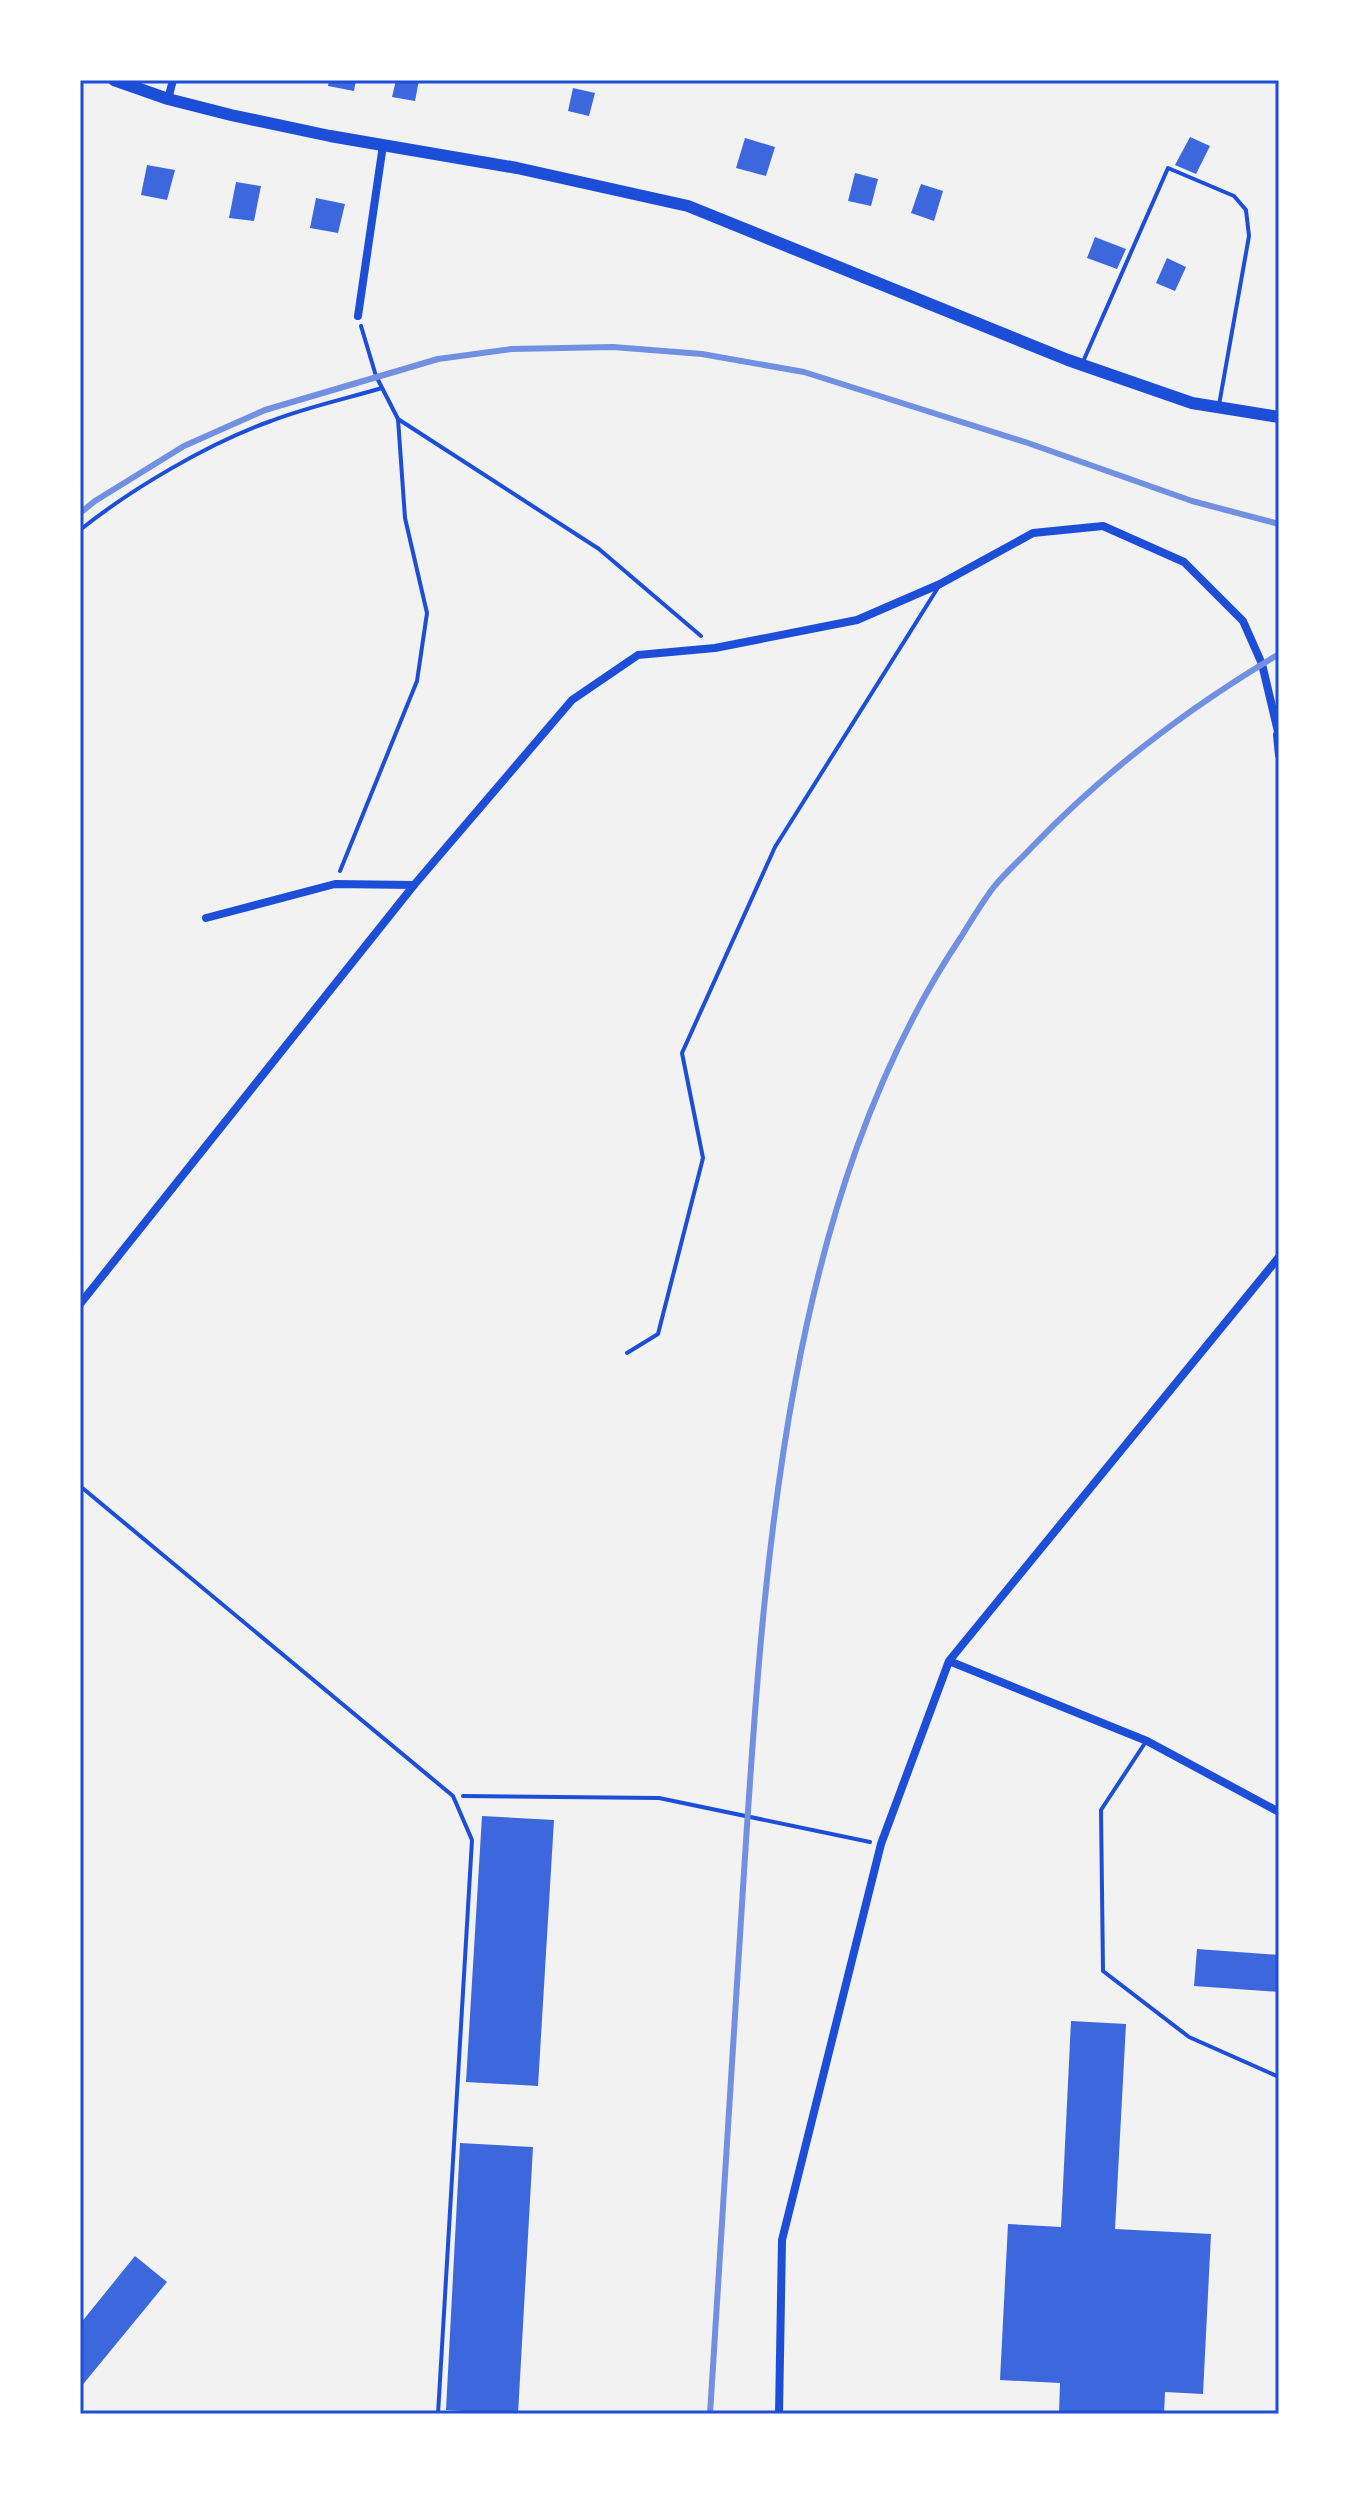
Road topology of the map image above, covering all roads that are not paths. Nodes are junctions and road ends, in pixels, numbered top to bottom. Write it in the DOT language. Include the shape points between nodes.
graph roads {
  1 [pos="114,80"];
  2 [pos="173,80"];
  3 [pos="168,99"];
  4 [pos="383,145"];
  5 [pos="358,316"];
  6 [pos="1081,364"];
  7 [pos="1219,408"];
  8 [pos="1279,417"];
  9 [pos="940,584"];
  10 [pos="1278,736"];
  11 [pos="1279,755"];
  12 [pos="414,885"];
  13 [pos="206,918"];
  14 [pos="1279,1257"];
  15 [pos="80,1304"];
  16 [pos="627,1353"];
  17 [pos="80,1486"];
  18 [pos="949,1661"];
  19 [pos="1147,1741"];
  20 [pos="1279,1812"];
  21 [pos="1279,2077"];
  22 [pos="438,2414"];
  23 [pos="779,2414"];
  1 -- 3 [label="main road"];
  2 -- 3 [label="street"];
  3 -- 4 [label="main road"];
  4 -- 5 [label="street"];
  4 -- 6 [label="main road" via="688,206"];
  6 -- 7 [label="main road"];
  6 -- 7 [label="lane" via="1168,168 1234,196 1246,210 1249,236"];
  7 -- 8 [label="main road"];
  9 -- 10 [label="street" via="1033,533 1103,526 1184,562 1243,621 1262,664"];
  9 -- 12 [label="street" via="857,620 715,648 638,655 572,700"];
  9 -- 16 [label="lane" via="775,847 682,1053 703,1158 658,1334"];
  10 -- 11 [label="street"];
  12 -- 13 [label="street" via="335,884"];
  12 -- 15 [label="street"];
  14 -- 18 [label="street"];
  17 -- 22 [label="lane" via="453,1796 472,1840"];
  18 -- 19 [label="street"];
  18 -- 23 [label="street" via="881,1844 782,2240"];
  19 -- 20 [label="street"];
  19 -- 21 [label="lane" via="1101,1810 1103,1971 1189,2037"];
}
